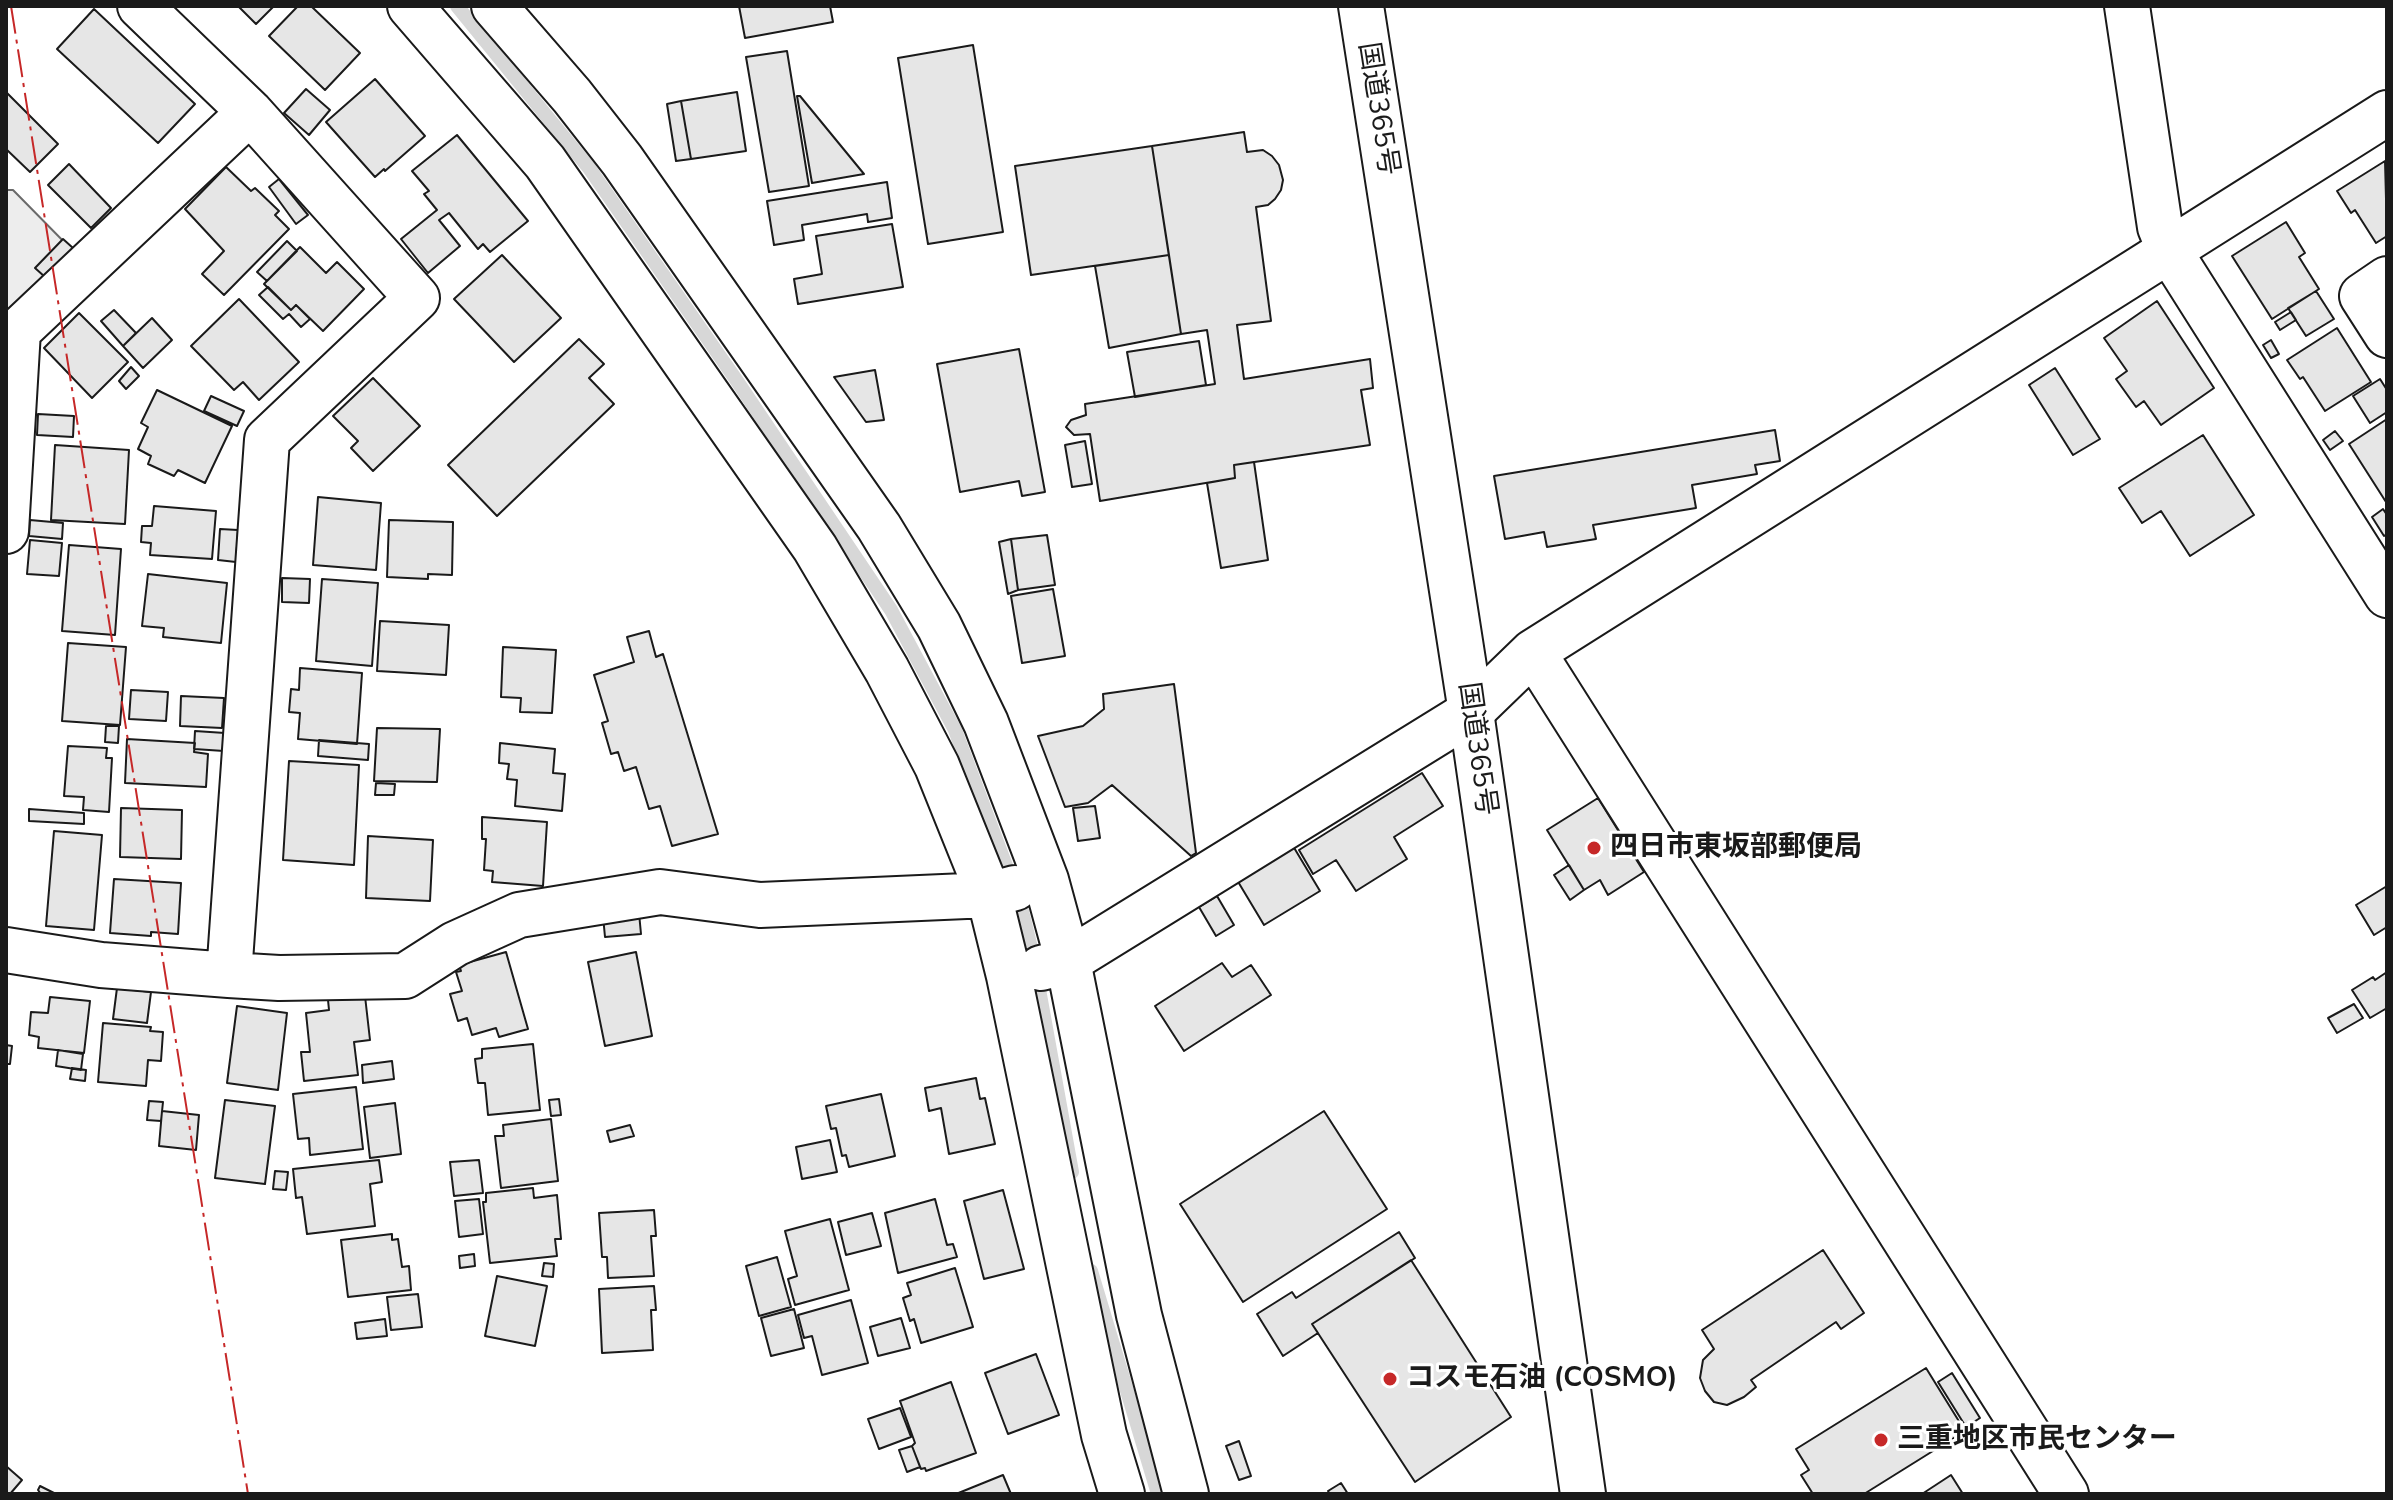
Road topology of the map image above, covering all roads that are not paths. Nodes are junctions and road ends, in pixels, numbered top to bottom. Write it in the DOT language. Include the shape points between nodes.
graph roads {
  1 [pos="140,6"];
  2 [pos="410,6"];
  3 [pos="494,6"];
  4 [pos="1361,6"];
  5 [pos="2127,6"];
  6 [pos="250,112"];
  7 [pos="2387,113"];
  8 [pos="2170,252"];
  9 [pos="2387,279"];
  10 [pos="2387,335"];
  11 [pos="10,403"];
  12 [pos="6,531"];
  13 [pos="2387,595"];
  14 [pos="1533,652"];
  15 [pos="1471,712"];
  16 [pos="1046,880"];
  17 [pos="989,895"];
  18 [pos="6,950"];
  19 [pos="1068,961"];
  20 [pos="229,975"];
  21 [pos="1009,976"];
  22 [pos="1166,1417"];
  23 [pos="1104,1435"];
  24 [pos="1122,1494"];
  25 [pos="1186,1494"];
  26 [pos="1583,1494"];
  27 [pos="2066,1494"];
  1 -- 6 [label="main road"];
  2 -- 17 [label="main road" via="545,162 815,548 937,766"];
  3 -- 16 [label="main road" via="622,160 879,527 939,626 986,723"];
  4 -- 15 [label="main road, 国道365号"];
  5 -- 8 [label="main road" via="2160,227"];
  6 -- 11 [label="main road" via="18,331"];
  6 -- 20 [label="main road" via="417,298 267,440"];
  7 -- 8 [label="main road"];
  8 -- 13 [label="main road"];
  8 -- 14 [label="main road"];
  9 -- 10 [label="main road" via="2362,296"];
  11 -- 12 [label="main road"];
  14 -- 15 [label="main road"];
  14 -- 27 [label="main road"];
  15 -- 19 [label="main road"];
  15 -- 26 [label="main road, 国道365号"];
  16 -- 17 [label="main road"];
  16 -- 19 [label="main road"];
  17 -- 20 [label="main road" via="760,905 660,892 519,915 455,944 405,976"];
  17 -- 21 [label="main road"];
  18 -- 20 [label="main road" via="101,965"];
  19 -- 21 [label="main road"];
  19 -- 22 [label="main road" via="1139,1315"];
  21 -- 23 [label="main road"];
  22 -- 23 [label="main road"];
  22 -- 25 [label="main road"];
  23 -- 24 [label="main road"];
}
